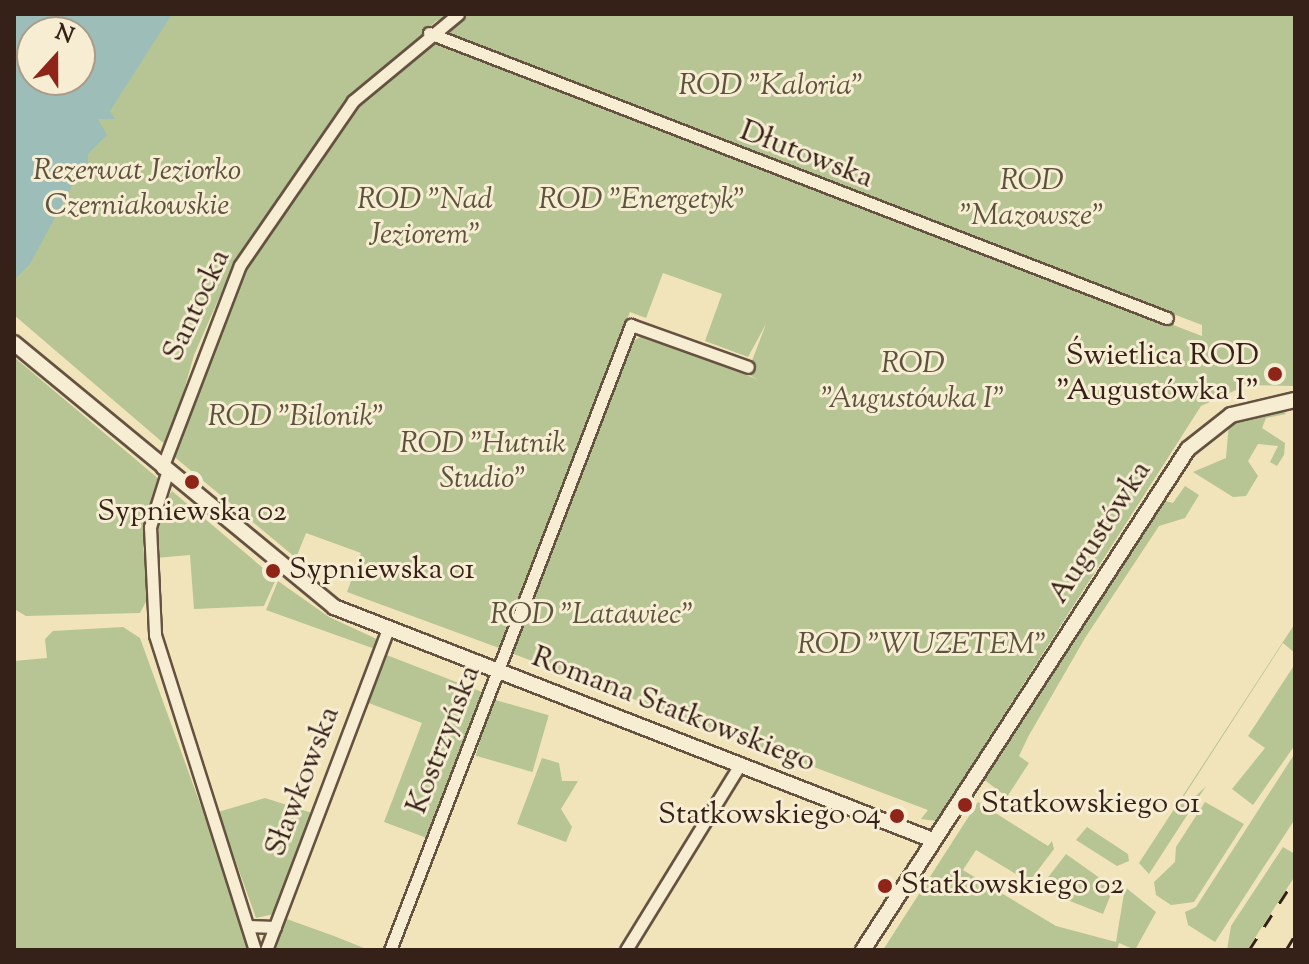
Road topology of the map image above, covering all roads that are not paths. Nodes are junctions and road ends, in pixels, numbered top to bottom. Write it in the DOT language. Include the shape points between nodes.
graph roads {
  1 [pos="458,14"];
  2 [pos="429,33"];
  3 [pos="1167,318"];
  4 [pos="14,343"];
  5 [pos="748,367"];
  6 [pos="1295,400"];
  7 [pos="164,470"];
  8 [pos="387,631"];
  9 [pos="496,672"];
  10 [pos="740,765"];
  11 [pos="933,840"];
  12 [pos="248,926"];
  13 [pos="275,927"];
  14 [pos="255,950"];
  15 [pos="266,950"];
  16 [pos="390,950"];
  17 [pos="626,950"];
  18 [pos="863,950"];
  1 -- 2 [label="street, Santocka"];
  2 -- 3 [label="street, Dłutowska"];
  2 -- 7 [label="street, Santocka" via="348,108 240,265 197,361"];
  4 -- 7 [label="street, Romana Statkowskiego"];
  5 -- 9 [label="street, Kostrzyńska" via="633,324"];
  6 -- 11 [label="street, Augustówka" via="1231,415 1188,449"];
  7 -- 8 [label="street, Romana Statkowskiego" via="311,593"];
  7 -- 12 [label="street, Santocka" via="150,527 155,635"];
  8 -- 9 [label="street, Romana Statkowskiego"];
  8 -- 13 [label="street, Sławkowska"];
  9 -- 10 [label="street, Romana Statkowskiego"];
  9 -- 16 [label="street, Kostrzyńska"];
  10 -- 11 [label="street, Romana Statkowskiego"];
  10 -- 17 [label="street"];
  11 -- 18 [label="street, Augustówka"];
  12 -- 13 [label="street"];
  12 -- 14 [label="street, Santocka"];
  13 -- 15 [label="street, Sławkowska"];
}
